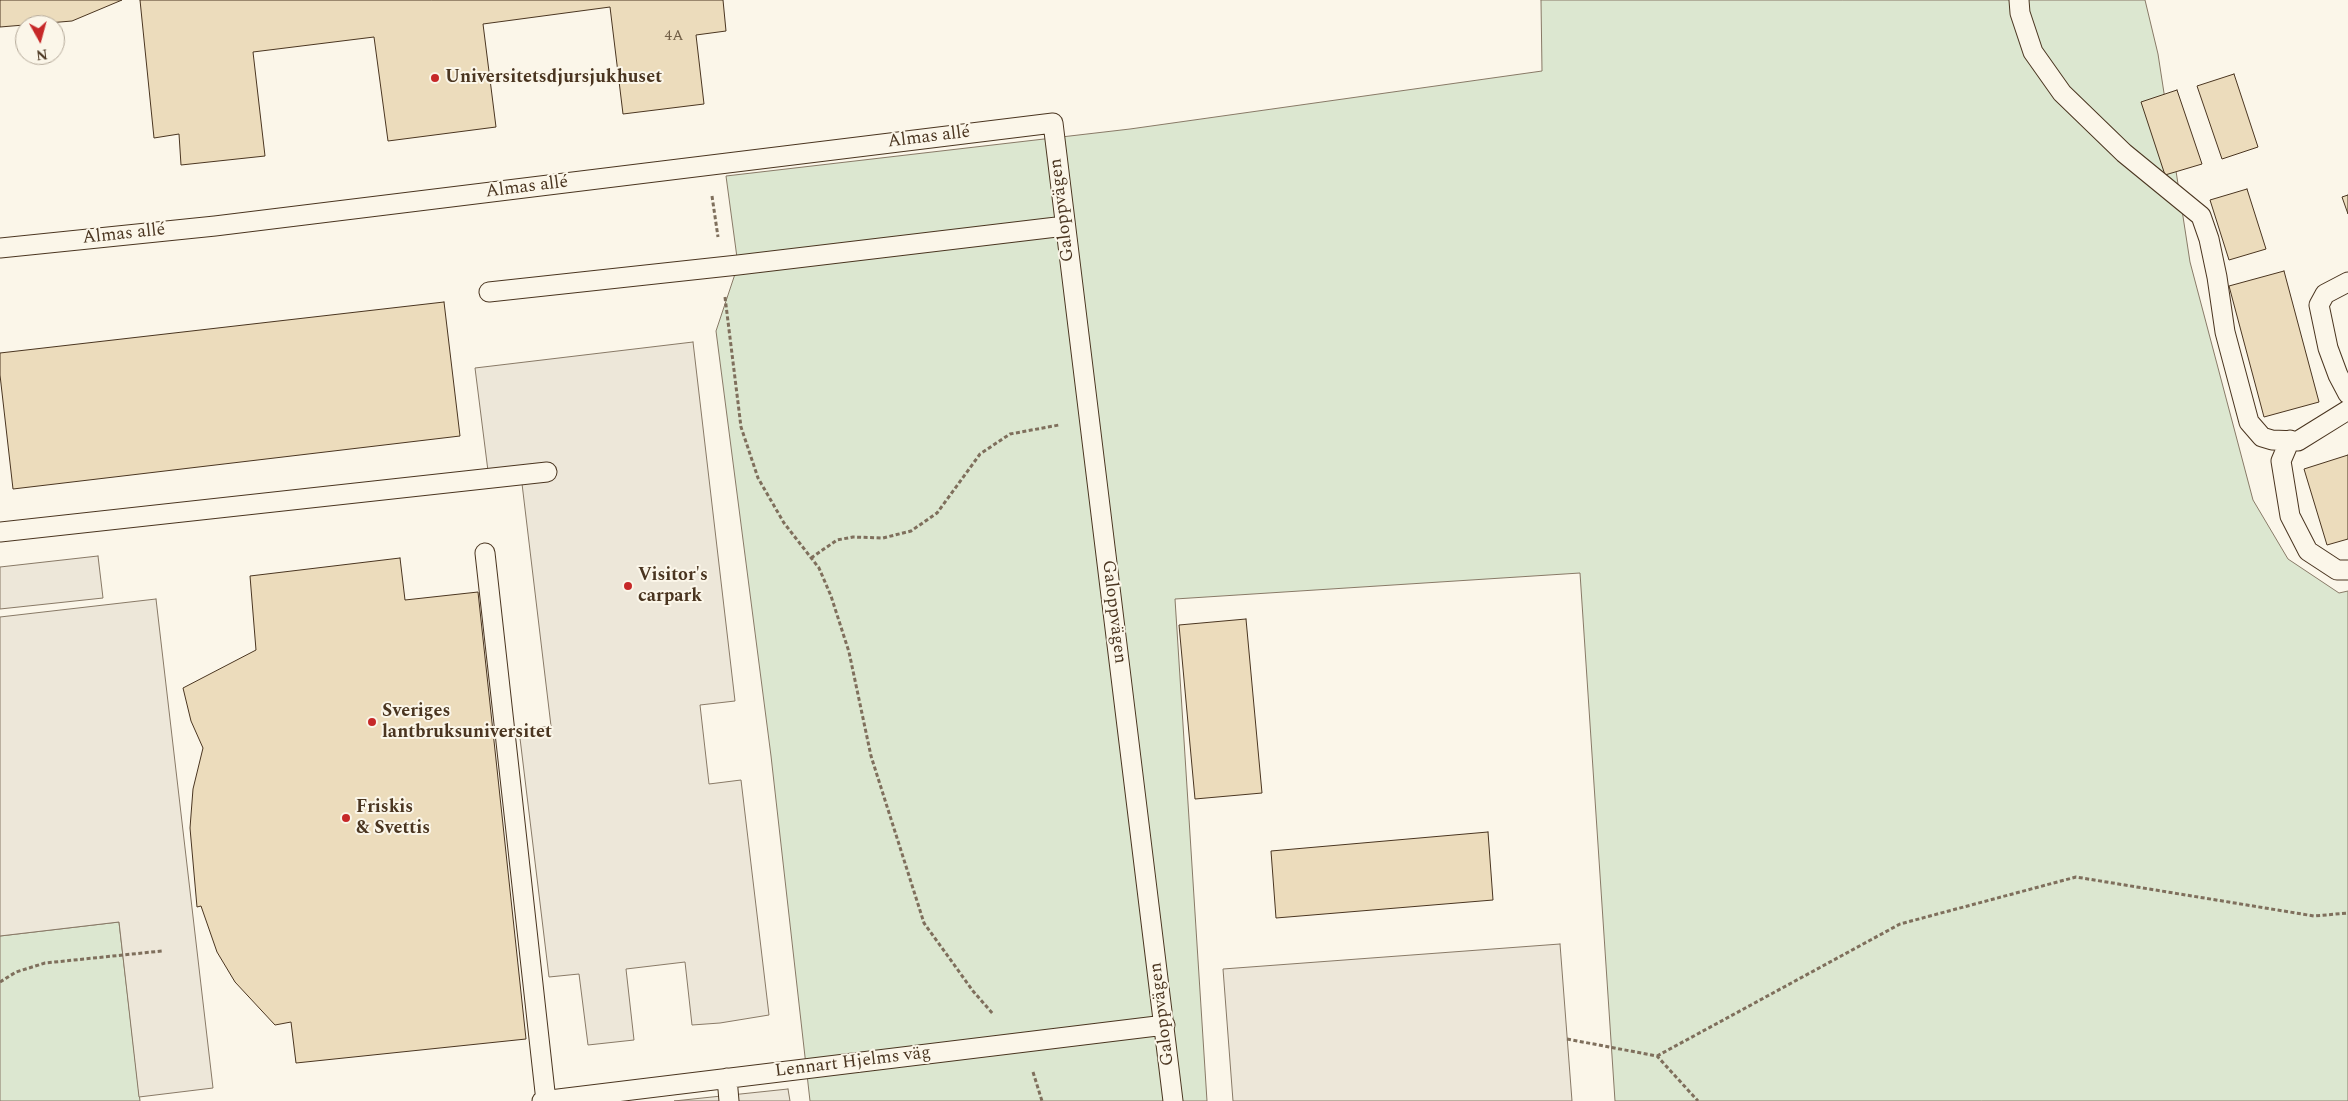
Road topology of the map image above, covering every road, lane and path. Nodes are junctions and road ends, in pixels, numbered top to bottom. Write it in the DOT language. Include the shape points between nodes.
graph roads {
  1 [pos="2019,0"];
  2 [pos="1053,123"];
  3 [pos="708,165"];
  4 [pos="1065,226"];
  5 [pos="0,248"];
  6 [pos="722,266"];
  7 [pos="2348,282"];
  8 [pos="489,292"];
  9 [pos="2348,394"];
  10 [pos="2348,410"];
  11 [pos="1089,421"];
  12 [pos="2290,440"];
  13 [pos="547,472"];
  14 [pos="0,532"];
  15 [pos="485,553"];
  16 [pos="812,558"];
  17 [pos="2348,570"];
  18 [pos="2348,914"];
  19 [pos="162,951"];
  20 [pos="0,982"];
  21 [pos="1165,1025"];
  22 [pos="1568,1039"];
  23 [pos="1019,1042"];
  24 [pos="1657,1056"];
  25 [pos="727,1078"];
  26 [pos="614,1097"];
  27 [pos="546,1100"];
  28 [pos="542,1101"];
  29 [pos="729,1101"];
  30 [pos="1042,1101"];
  31 [pos="1173,1101"];
  32 [pos="1698,1101"];
  1 -- 12 [label="lane" via="2033,52 2062,93 2124,153 2201,216 2217,277 2225,332 2249,422 2262,437"];
  2 -- 3 [label="lane, Almas allé"];
  2 -- 4 [label="lane, Galoppvägen"];
  3 -- 5 [label="lane, Almas allé" via="215,226"];
  3 -- 6 [label="path"];
  4 -- 6 [label="lane"];
  4 -- 11 [label="lane, Galoppvägen"];
  6 -- 8 [label="lane"];
  6 -- 16 [label="path" via="741,427 758,478 784,523"];
  7 -- 9 [label="lane" via="2325,294 2319,305 2328,348"];
  10 -- 12 [label="lane" via="2298,440"];
  11 -- 16 [label="path" via="1010,434 980,454 937,513 911,531 883,538 837,540"];
  11 -- 21 [label="lane, Galoppvägen"];
  12 -- 17 [label="lane" via="2281,461 2290,516 2308,551 2337,570"];
  13 -- 14 [label="lane"];
  15 -- 27 [label="lane"];
  16 -- 23 [label="path" via="831,596 849,652 871,756 924,923 973,991"];
  18 -- 24 [label="path" via="2314,916 2076,877 1900,924"];
  19 -- 20 [label="path" via="46,963 16,972"];
  21 -- 23 [label="lane, Lennart Hjelms väg"];
  21 -- 31 [label="lane, Galoppvägen"];
  22 -- 24 [label="path"];
  23 -- 25 [label="lane, Lennart Hjelms väg"];
  23 -- 30 [label="path" via="1031,1062"];
  24 -- 32 [label="path"];
  25 -- 26 [label="lane, Lennart Hjelms väg"];
  25 -- 29 [label="lane"];
  26 -- 27 [label="lane, Lennart Hjelms väg"];
  27 -- 28 [label="lane, Lennart Hjelms väg"];
}
